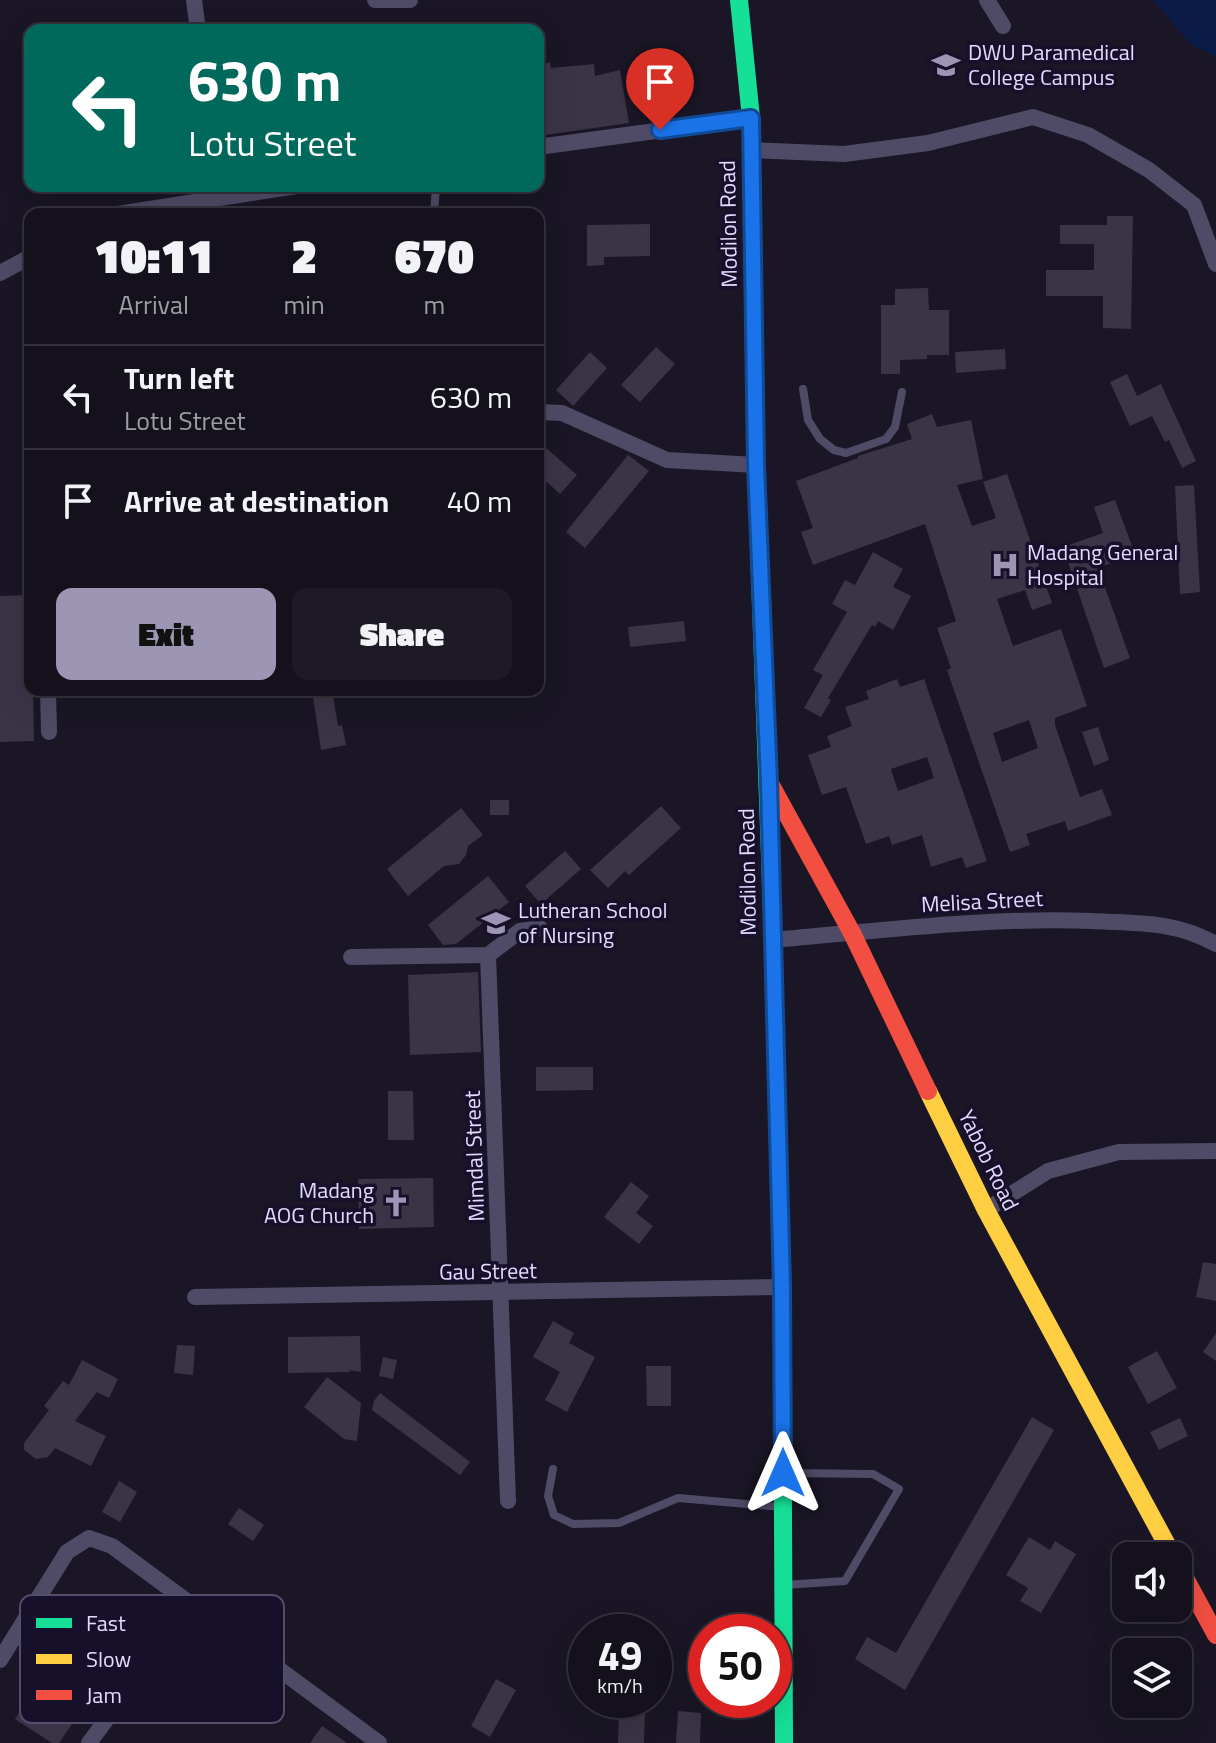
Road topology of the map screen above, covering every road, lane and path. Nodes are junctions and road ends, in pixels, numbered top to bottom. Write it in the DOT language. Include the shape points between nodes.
graph roads {
  1 [pos="194,0"];
  2 [pos="375,0"];
  3 [pos="410,0"];
  4 [pos="739,0"];
  5 [pos="987,0"];
  6 [pos="197,24"];
  7 [pos="1003,26"];
  8 [pos="751,118"];
  9 [pos="544,146"];
  10 [pos="750,150"];
  11 [pos="220,193"];
  12 [pos="147,208"];
  13 [pos="24,260"];
  14 [pos="1216,264"];
  15 [pos="0,273"];
  16 [pos="803,389"];
  17 [pos="902,392"];
  18 [pos="544,412"];
  19 [pos="756,465"];
  20 [pos="48,696"];
  21 [pos="49,732"];
  22 [pos="769,782"];
  23 [pos="540,928"];
  24 [pos="852,933"];
  25 [pos="772,940"];
  26 [pos="1216,944"];
  27 [pos="488,955"];
  28 [pos="351,957"];
  29 [pos="1216,1151"];
  30 [pos="986,1210"];
  31 [pos="782,1287"];
  32 [pos="500,1292"];
  33 [pos="195,1297"];
  34 [pos="553,1469"];
  35 [pos="783,1473"];
  36 [pos="508,1501"];
  37 [pos="783,1507"];
  38 [pos="1165,1542"];
  39 [pos="783,1585"];
  40 [pos="1192,1591"];
  41 [pos="41,1595"];
  42 [pos="178,1595"];
  43 [pos="20,1628"];
  44 [pos="1216,1635"];
  45 [pos="0,1660"];
  46 [pos="284,1673"];
  47 [pos="104,1723"];
  48 [pos="89,1743"];
  49 [pos="379,1743"];
  50 [pos="784,1743"];
  1 -- 6 [label="street"];
  2 -- 3 [label="street"];
  4 -- 8 [label="main road, Modilon Road"];
  5 -- 7 [label="street"];
  8 -- 9 [label="street"];
  8 -- 10 [label="main road, Modilon Road"];
  10 -- 14 [label="street" via="844,154 928,143 1033,117 1088,135 1149,170 1194,205"];
  10 -- 19 [label="main road, Modilon Road"];
  11 -- 12 [label="street"];
  13 -- 15 [label="street"];
  16 -- 17 [label="lane" via="808,420 820,439 846,453 886,439 895,427"];
  18 -- 19 [label="street" via="562,413 667,460"];
  19 -- 22 [label="main road, Modilon Road"];
  20 -- 21 [label="street"];
  22 -- 24 [label="main road, Yabob Road"];
  22 -- 25 [label="main road, Modilon Road"];
  23 -- 27 [label="street" via="520,931"];
  24 -- 25 [label="street, Melisa Street"];
  24 -- 26 [label="street, Melisa Street" via="1029,919 1157,923"];
  24 -- 30 [label="main road, Yabob Road"];
  25 -- 31 [label="main road, Modilon Road"];
  27 -- 28 [label="street"];
  27 -- 32 [label="street, Mimdal Street"];
  29 -- 30 [label="street" via="1119,1152 1048,1171"];
  30 -- 38 [label="main road, Yabob Road"];
  31 -- 32 [label="street, Gau Street"];
  31 -- 35 [label="main road, Modilon Road"];
  32 -- 33 [label="street, Gau Street"];
  32 -- 36 [label="street, Mimdal Street"];
  34 -- 37 [label="lane" via="548,1496 554,1515 573,1524 619,1523 678,1498"];
  35 -- 37 [label="main road, Modilon Road"];
  35 -- 39 [label="lane" via="873,1474 899,1489 845,1581"];
  37 -- 39 [label="main road, Modilon Road"];
  39 -- 50 [label="main road, Modilon Road"];
  40 -- 44 [label="main road"];
  41 -- 42 [label="street" via="67,1552 89,1538 112,1546"];
  43 -- 45 [label="street"];
  46 -- 49 [label="street"];
  47 -- 48 [label="street"];
}
